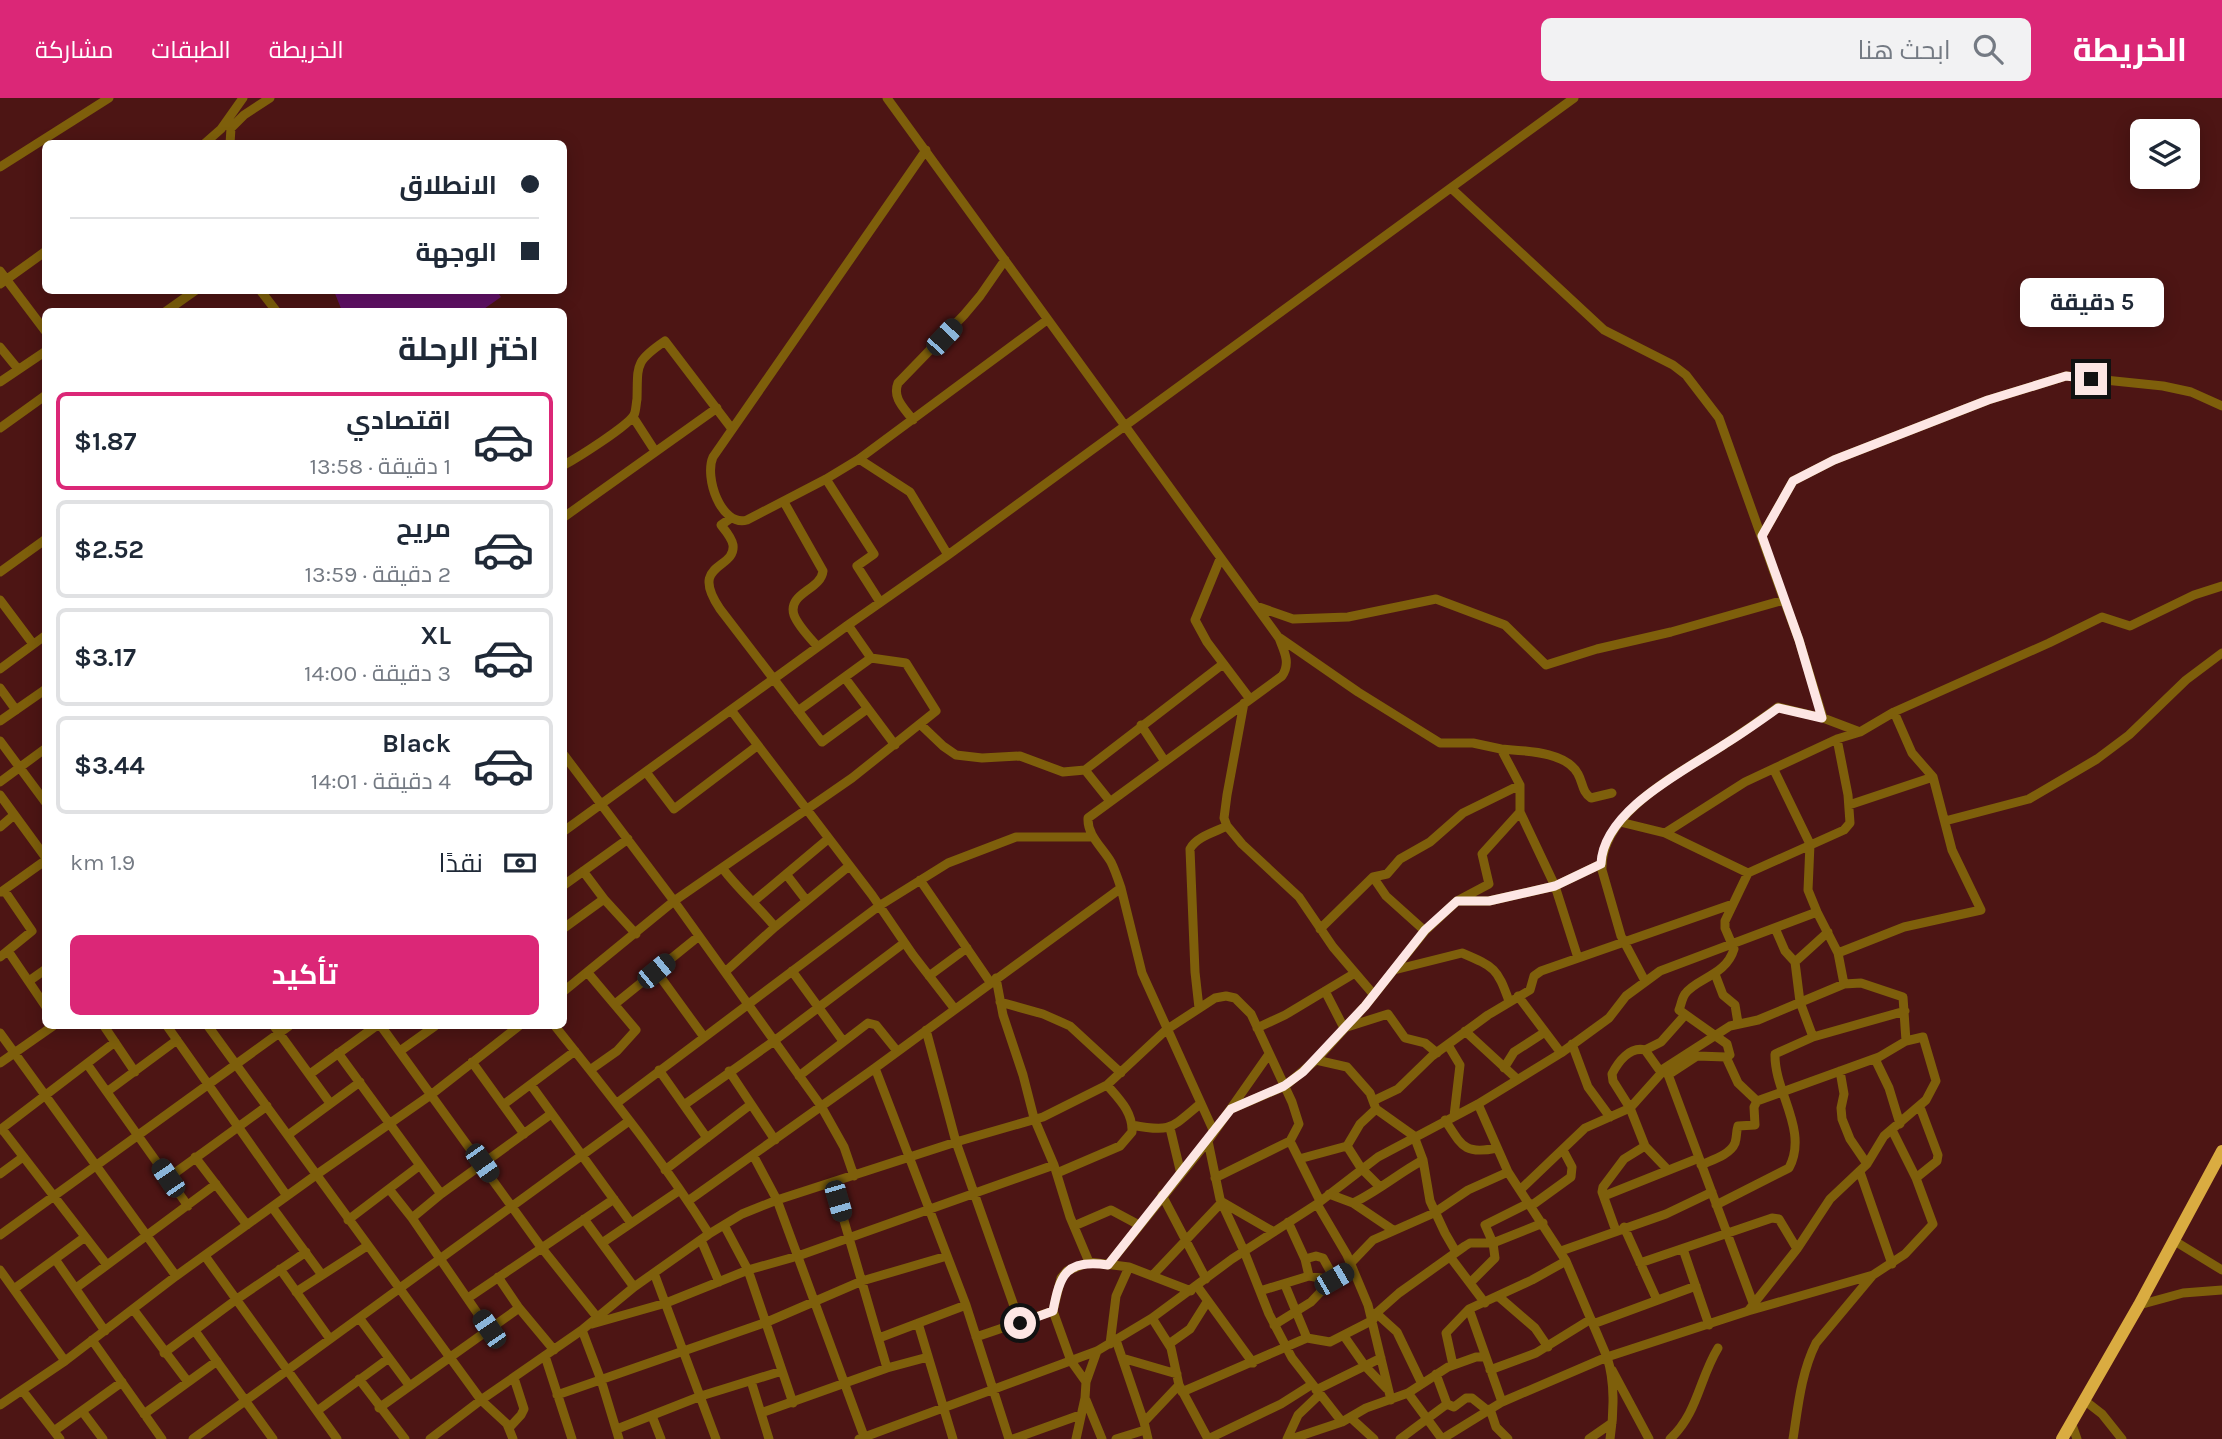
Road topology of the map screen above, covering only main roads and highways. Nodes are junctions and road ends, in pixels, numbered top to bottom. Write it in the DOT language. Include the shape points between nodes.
graph roads {
  1 [pos="2222,1151"];
  2 [pos="2062,1439"];
  1 -- 2 [label="highway"];
}
